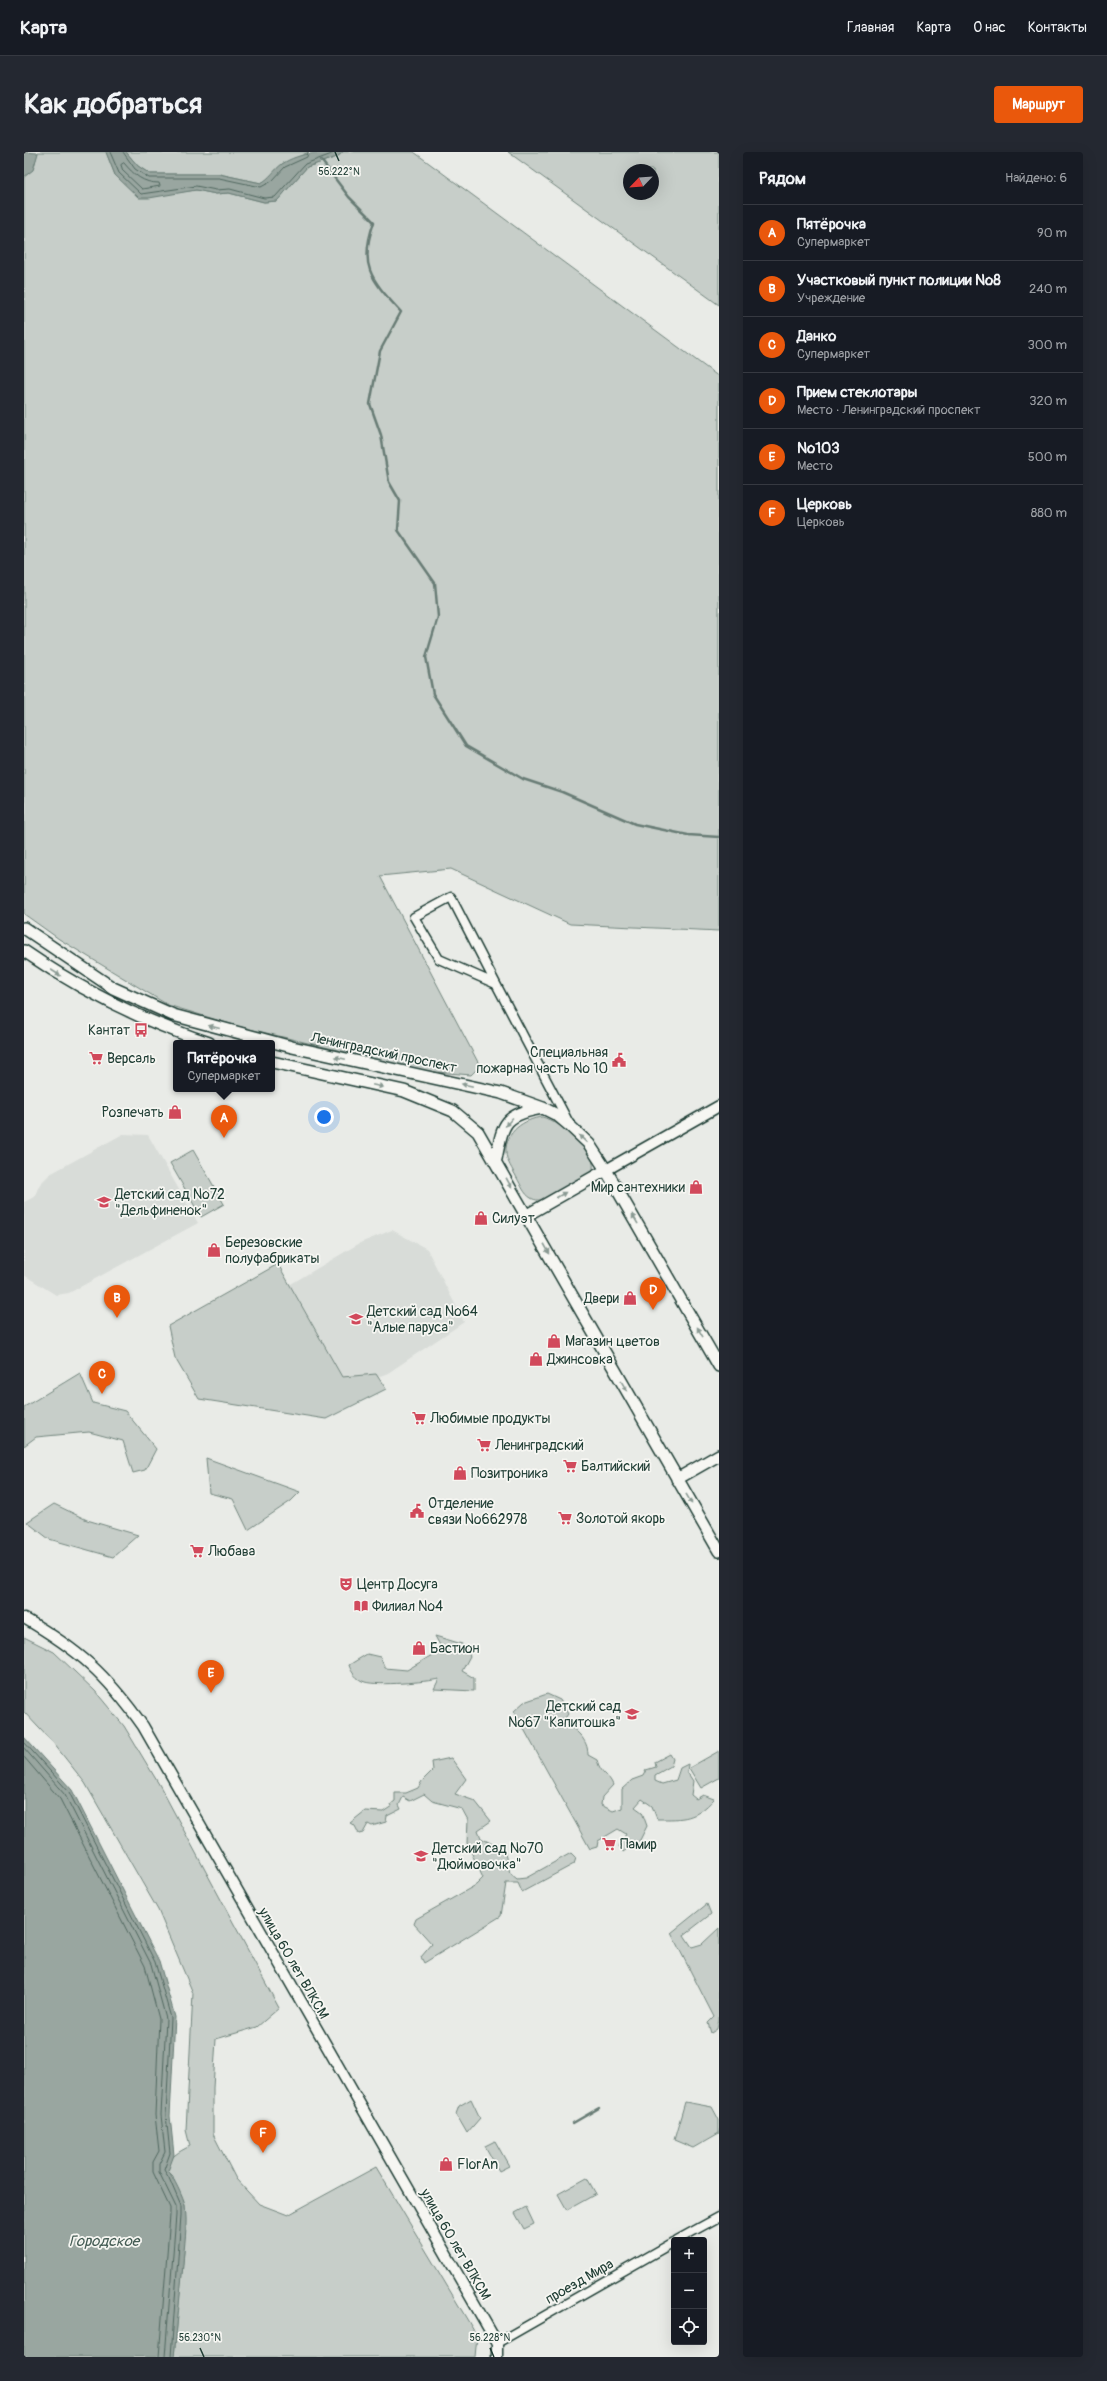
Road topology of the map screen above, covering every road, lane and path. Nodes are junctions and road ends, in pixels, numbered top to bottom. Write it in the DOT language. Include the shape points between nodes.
graph roads {
  1 [pos="24,928"];
  2 [pos="24,951"];
  3 [pos="496,984"];
  4 [pos="201,1040"];
  5 [pos="266,1040"];
  6 [pos="275,1042"];
  7 [pos="275,1063"];
  8 [pos="719,1106"];
  9 [pos="543,1108"];
  10 [pos="570,1126"];
  11 [pos="496,1159"];
  12 [pos="606,1170"];
  13 [pos="527,1215"];
  14 [pos="719,1366"];
  15 [pos="719,1455"];
  16 [pos="677,1479"];
  17 [pos="719,1552"];
  18 [pos="24,1618"];
  19 [pos="719,2217"];
  20 [pos="682,2237"];
  21 [pos="671,2244"];
  22 [pos="497,2343"];
  23 [pos="497,2357"];
  5 -- 1 [label="main road, Ленинградский проспект, one-way" via="173,1015 113,988"];
  2 -- 4 [label="main road, one-way" via="58,975 140,1018"];
  3 -- 3 [label="street" via="451,897 414,916 439,959"];
  3 -- 10 [label="street"];
  9 -- 6 [label="main road, Ленинградский проспект, one-way" via="501,1093"];
  7 -- 11 [label="main road, one-way" via="404,1091 454,1111 478,1132"];
  8 -- 12 [label="street"];
  9 -- 10 [label="main road, Ленинградский проспект"];
  9 -- 11 [label="main road, one-way" via="517,1113 507,1122 501,1132"];
  12 -- 10 [label="main road, Ленинградский проспект, one-way" via="589,1144"];
  11 -- 13 [label="main road, one-way"];
  13 -- 12 [label="main road, one-way"];
  14 -- 12 [label="main road, Ленинградский проспект, one-way"];
  13 -- 16 [label="main road, one-way"];
  15 -- 16 [label="main road"];
  16 -- 17 [label="main road, one-way"];
  18 -- 22 [label="street, улица 60 лет ВЛКСМ" via="56,1636 93,1664 118,1691 143,1726"];
  19 -- 20 [label="street"];
  21 -- 22 [label="street, проезд Мира"];
  22 -- 23 [label="street, улица 60 лет ВЛКСМ"];
}
